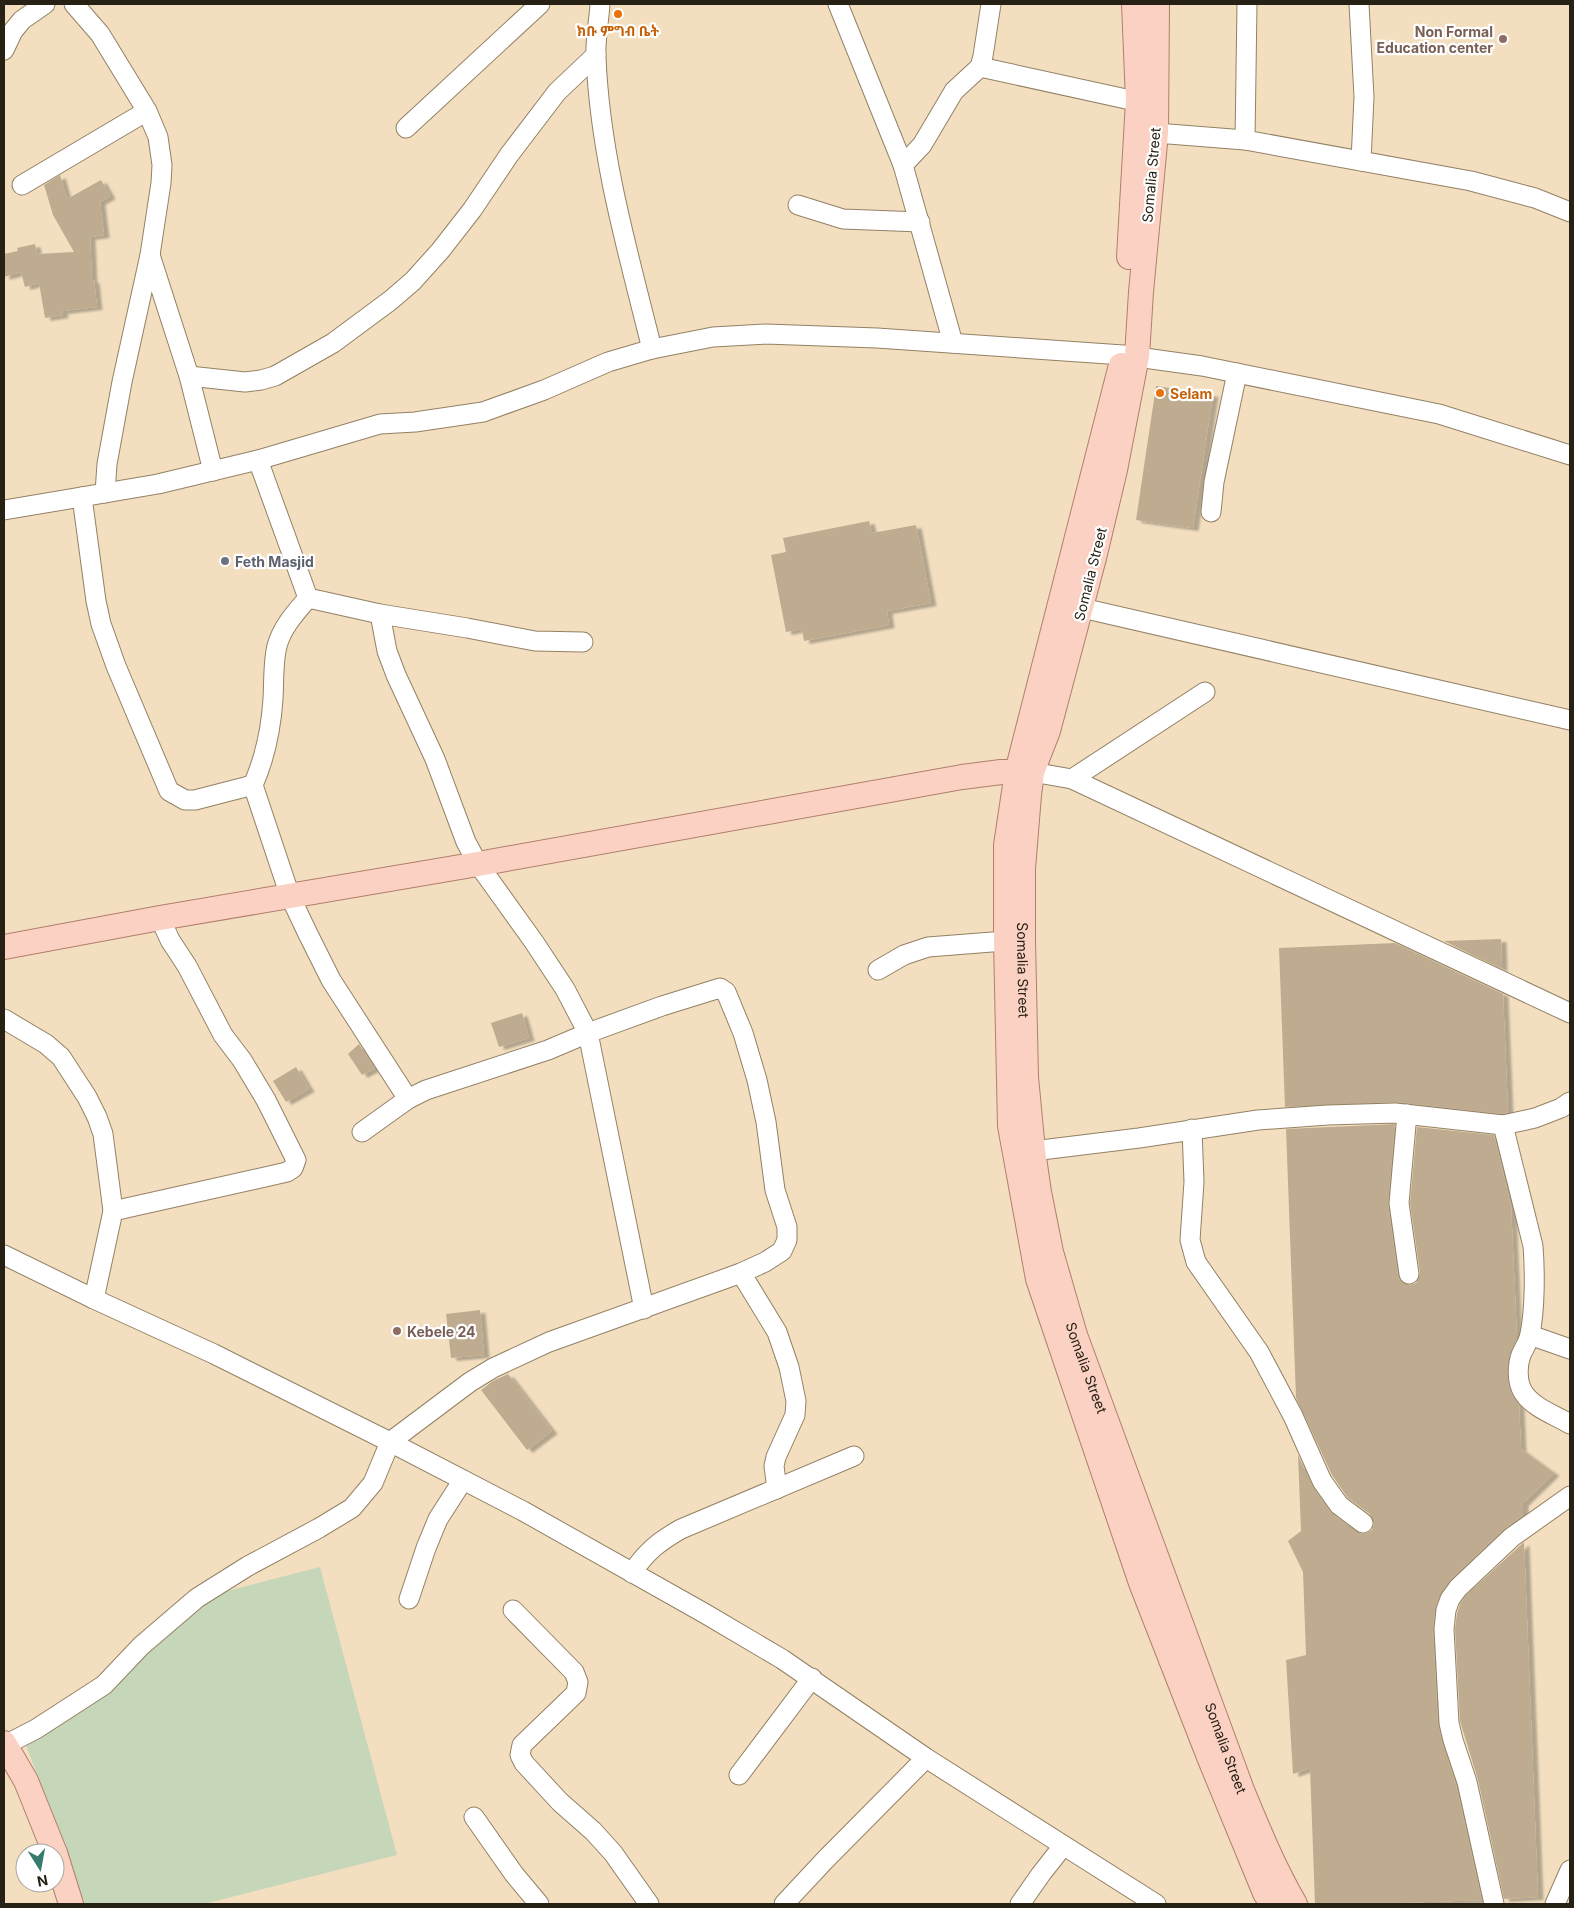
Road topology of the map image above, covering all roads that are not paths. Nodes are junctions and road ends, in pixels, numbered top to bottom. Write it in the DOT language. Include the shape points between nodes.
graph roads {
  1 [pos="45,4"];
  2 [pos="74,4"];
  3 [pos="540,4"];
  4 [pos="600,4"];
  5 [pos="838,4"];
  6 [pos="991,4"];
  7 [pos="1134,4"];
  8 [pos="1157,4"];
  9 [pos="1247,4"];
  10 [pos="1359,4"];
  11 [pos="4,50"];
  12 [pos="596,55"];
  13 [pos="980,67"];
  14 [pos="1147,103"];
  15 [pos="147,112"];
  16 [pos="406,128"];
  17 [pos="1156,133"];
  18 [pos="1244,140"];
  19 [pos="1361,161"];
  20 [pos="903,165"];
  21 [pos="22,185"];
  22 [pos="798,205"];
  23 [pos="1570,212"];
  24 [pos="920,222"];
  25 [pos="150,255"];
  26 [pos="953,343"];
  27 [pos="652,348"];
  28 [pos="1130,356"];
  29 [pos="1237,373"];
  30 [pos="190,376"];
  31 [pos="1570,455"];
  32 [pos="258,460"];
  33 [pos="213,471"];
  34 [pos="105,493"];
  35 [pos="82,497"];
  36 [pos="4,510"];
  37 [pos="1211,512"];
  38 [pos="308,598"];
  39 [pos="1082,608"];
  40 [pos="380,614"];
  41 [pos="583,642"];
  42 [pos="1205,692"];
  43 [pos="1570,720"];
  44 [pos="1025,772"];
  45 [pos="1072,779"];
  46 [pos="253,785"];
  47 [pos="478,864"];
  48 [pos="290,896"];
  49 [pos="160,918"];
  50 [pos="1014,940"];
  51 [pos="4,947"];
  52 [pos="878,970"];
  53 [pos="1570,1012"];
  54 [pos="4,1019"];
  55 [pos="588,1033"];
  56 [pos="408,1099"];
  57 [pos="1570,1102"];
  58 [pos="1407,1114"];
  59 [pos="1503,1125"];
  60 [pos="1192,1129"];
  61 [pos="362,1132"];
  62 [pos="1033,1151"];
  63 [pos="112,1211"];
  64 [pos="4,1255"];
  65 [pos="741,1273"];
  66 [pos="1409,1274"];
  67 [pos="94,1300"];
  68 [pos="644,1309"];
  69 [pos="1530,1336"];
  70 [pos="1570,1349"];
  71 [pos="1570,1424"];
  72 [pos="390,1442"];
  73 [pos="854,1456"];
  74 [pos="463,1480"];
  75 [pos="777,1489"];
  76 [pos="1570,1496"];
  77 [pos="1363,1523"];
  78 [pos="632,1574"];
  79 [pos="409,1599"];
  80 [pos="513,1610"];
  81 [pos="812,1678"];
  82 [pos="4,1744"];
  83 [pos="926,1758"];
  84 [pos="739,1775"];
  85 [pos="474,1817"];
  86 [pos="51,1843"];
  87 [pos="1063,1846"];
  88 [pos="1570,1870"];
  89 [pos="65,1885"];
  90 [pos="71,1904"];
  91 [pos="539,1904"];
  92 [pos="649,1904"];
  93 [pos="784,1904"];
  94 [pos="1020,1904"];
  95 [pos="1156,1904"];
  96 [pos="1272,1904"];
  97 [pos="1295,1904"];
  98 [pos="1494,1904"];
  99 [pos="1555,1904"];
  1 -- 11 [label="street" via="22,20"];
  2 -- 15 [label="street" via="100,34"];
  3 -- 16 [label="street"];
  4 -- 12 [label="street"];
  5 -- 20 [label="street"];
  6 -- 13 [label="street"];
  7 -- 14 [label="main road"];
  8 -- 14 [label="main road, Somalia Street"];
  9 -- 18 [label="street"];
  10 -- 19 [label="street" via="1364,97"];
  12 -- 27 [label="street" via="613,191"];
  12 -- 30 [label="street" via="557,92 472,210 417,276 391,300 333,343 275,376 245,382"];
  13 -- 14 [label="street"];
  13 -- 20 [label="street" via="954,91 922,145"];
  14 -- 17 [label="main road, Somalia Street"];
  14 -- 28 [label="main road"];
  15 -- 21 [label="street"];
  15 -- 25 [label="street" via="158,137 162,165"];
  17 -- 18 [label="street"];
  17 -- 28 [label="main road, Somalia Street" via="1141,292"];
  18 -- 19 [label="street"];
  19 -- 23 [label="street" via="1471,181 1535,198"];
  20 -- 24 [label="street"];
  22 -- 24 [label="street" via="843,218"];
  24 -- 26 [label="street"];
  25 -- 30 [label="street"];
  25 -- 34 [label="street" via="112,434"];
  26 -- 27 [label="street" via="766,334 714,337"];
  26 -- 28 [label="street"];
  27 -- 32 [label="street" via="608,362 491,410 372,426"];
  28 -- 29 [label="street"];
  28 -- 39 [label="main road, Somalia Street" via="1115,470"];
  28 -- 44 [label="main road"];
  29 -- 31 [label="street" via="1438,414"];
  29 -- 37 [label="street" via="1214,482"];
  30 -- 33 [label="street"];
  32 -- 33 [label="street"];
  32 -- 38 [label="street"];
  33 -- 34 [label="street"];
  34 -- 35 [label="street"];
  35 -- 36 [label="street"];
  35 -- 46 [label="street" via="101,624 169,791 185,800 195,800"];
  38 -- 40 [label="street"];
  38 -- 46 [label="street" via="289,621 277,647 267,742"];
  39 -- 43 [label="street"];
  39 -- 44 [label="main road, Somalia Street" via="1048,731"];
  40 -- 41 [label="street" via="536,641"];
  40 -- 47 [label="street" via="387,651 396,675"];
  42 -- 45 [label="street"];
  44 -- 45 [label="street"];
  44 -- 47 [label="main road" via="943,780"];
  44 -- 50 [label="main road, Somalia Street" via="1024,860"];
  45 -- 53 [label="street"];
  46 -- 48 [label="street"];
  47 -- 48 [label="main road"];
  47 -- 55 [label="street" via="565,988"];
  48 -- 49 [label="main road"];
  48 -- 56 [label="street" via="332,980"];
  49 -- 51 [label="main road"];
  49 -- 63 [label="street" via="223,1035 266,1100 296,1160 287,1172"];
  50 -- 52 [label="street" via="917,949"];
  50 -- 62 [label="main road, Somalia Street"];
  50 -- 96 [label="main road" via="1010,1126 1038,1279 1141,1583 1209,1757"];
  54 -- 63 [label="street" via="61,1057 88,1097 103,1134"];
  55 -- 56 [label="street"];
  55 -- 65 [label="street" via="716,988 725,990 743,1033 757,1080 775,1190 788,1234 782,1251"];
  55 -- 68 [label="street"];
  56 -- 61 [label="street"];
  57 -- 59 [label="street" via="1535,1118"];
  58 -- 59 [label="street"];
  58 -- 60 [label="street" via="1258,1120"];
  58 -- 66 [label="street" via="1399,1203"];
  59 -- 69 [label="street" via="1532,1246"];
  60 -- 62 [label="street"];
  60 -- 77 [label="street" via="1194,1182 1190,1240 1196,1262 1259,1352 1322,1481 1339,1505"];
  62 -- 97 [label="main road, Somalia Street" via="1051,1252 1075,1335 1242,1790"];
  63 -- 67 [label="street"];
  64 -- 67 [label="street"];
  65 -- 68 [label="street"];
  65 -- 75 [label="street" via="777,1332 796,1401 796,1415 774,1466"];
  67 -- 72 [label="street" via="214,1354"];
  68 -- 72 [label="street" via="550,1342 493,1368"];
  69 -- 70 [label="street"];
  69 -- 71 [label="street" via="1520,1356 1518,1370 1522,1391 1537,1405"];
  72 -- 74 [label="street"];
  72 -- 82 [label="street" via="373,1483 352,1508 197,1598 141,1646 104,1685"];
  73 -- 75 [label="street"];
  74 -- 78 [label="street"];
  74 -- 79 [label="street" via="438,1519"];
  75 -- 78 [label="street" via="665,1538 645,1554"];
  76 -- 98 [label="street" via="1512,1537 1458,1588 1446,1610 1444,1629 1449,1723 1467,1782"];
  78 -- 81 [label="street" via="738,1632"];
  80 -- 92 [label="street" via="574,1672 578,1682 576,1693 522,1745 521,1760 613,1853"];
  81 -- 83 [label="street"];
  81 -- 84 [label="street"];
  82 -- 86 [label="main road" via="26,1781"];
  83 -- 87 [label="street"];
  83 -- 93 [label="street"];
  85 -- 91 [label="street"];
  87 -- 94 [label="street"];
  87 -- 95 [label="street"];
  88 -- 99 [label="street"];
  89 -- 90 [label="main road"];
}
